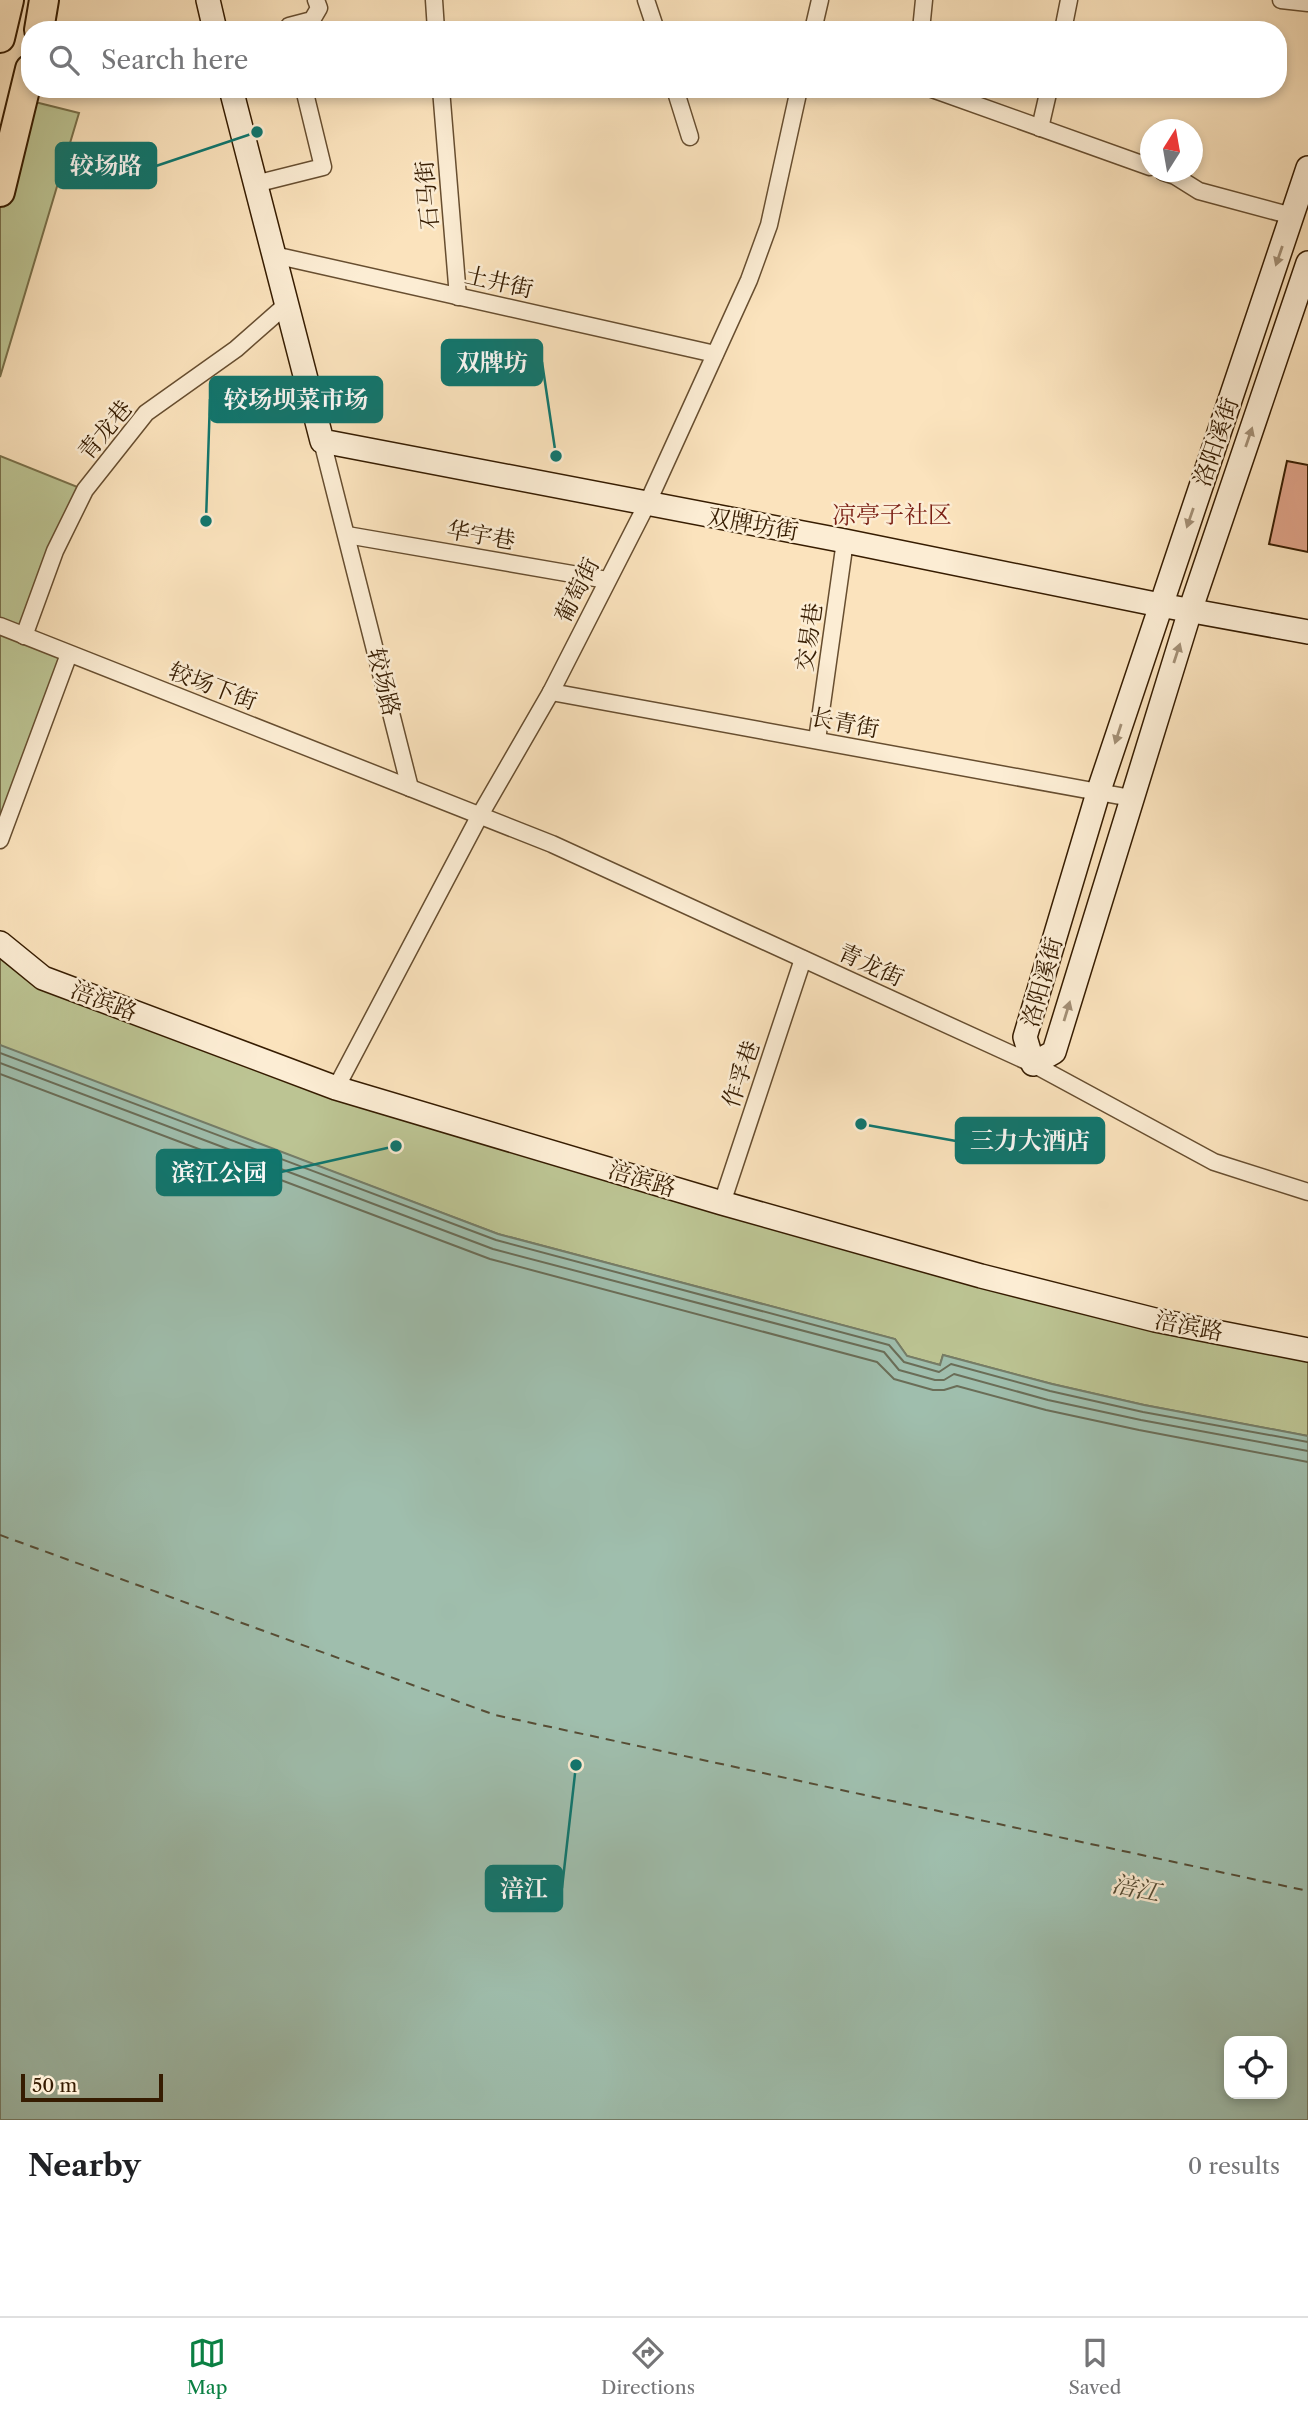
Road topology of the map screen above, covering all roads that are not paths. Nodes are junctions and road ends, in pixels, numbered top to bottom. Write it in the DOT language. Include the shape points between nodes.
graph roads {
  1 [pos="9,0"];
  2 [pos="208,0"];
  3 [pos="316,0"];
  4 [pos="434,0"];
  5 [pos="646,0"];
  6 [pos="820,0"];
  7 [pos="924,0"];
  8 [pos="1069,0"];
  9 [pos="1281,0"];
  10 [pos="1308,3"];
  11 [pos="213,21"];
  12 [pos="309,21"];
  13 [pos="435,21"];
  14 [pos="653,21"];
  15 [pos="815,21"];
  16 [pos="922,21"];
  17 [pos="1065,21"];
  18 [pos="0,38"];
  19 [pos="23,98"];
  20 [pos="233,98"];
  21 [pos="306,98"];
  22 [pos="442,98"];
  23 [pos="678,98"];
  24 [pos="797,98"];
  25 [pos="957,98"];
  26 [pos="1047,98"];
  27 [pos="1041,128"];
  28 [pos="691,137"];
  29 [pos="1140,163"];
  30 [pos="1308,168"];
  31 [pos="1185,182"];
  32 [pos="255,184"];
  33 [pos="0,192"];
  34 [pos="1292,216"];
  35 [pos="274,255"];
  36 [pos="1308,263"];
  37 [pos="458,297"];
  38 [pos="286,305"];
  39 [pos="715,354"];
  40 [pos="322,441"];
  41 [pos="647,504"];
  42 [pos="347,535"];
  43 [pos="845,541"];
  44 [pos="607,580"];
  45 [pos="1160,606"];
  46 [pos="1190,611"];
  47 [pos="0,626"];
  48 [pos="1308,632"];
  49 [pos="24,636"];
  50 [pos="69,654"];
  51 [pos="551,692"];
  52 [pos="817,740"];
  53 [pos="410,788"];
  54 [pos="1098,793"];
  55 [pos="1131,798"];
  56 [pos="480,815"];
  57 [pos="0,840"];
  58 [pos="0,943"];
  59 [pos="803,959"];
  60 [pos="1032,1064"];
  61 [pos="336,1088"];
  62 [pos="1308,1192"];
  63 [pos="722,1203"];
  64 [pos="1308,1350"];
  1 -- 18 [label="highway"];
  2 -- 11 [label="street"];
  3 -- 12 [label="street" via="319,8"];
  4 -- 13 [label="street"];
  5 -- 14 [label="street"];
  6 -- 15 [label="street"];
  7 -- 16 [label="street"];
  8 -- 17 [label="street"];
  9 -- 10 [label="street"];
  19 -- 33 [label="highway"];
  20 -- 32 [label="street, 较场路"];
  21 -- 32 [label="street" via="323,167"];
  22 -- 37 [label="street, 石马街"];
  23 -- 28 [label="street"];
  24 -- 39 [label="street, 葡萄街" via="769,225"];
  25 -- 27 [label="street"];
  26 -- 27 [label="street"];
  27 -- 29 [label="street"];
  30 -- 34 [label="street, 洛阳溪街"];
  31 -- 34 [label="street" via="1199,191"];
  32 -- 35 [label="street, 较场路"];
  34 -- 45 [label="street, 洛阳溪街, one-way"];
  35 -- 37 [label="street, 土井街"];
  35 -- 38 [label="street, 较场路"];
  46 -- 36 [label="street, 洛阳溪街, one-way"];
  37 -- 39 [label="street, 土井街"];
  38 -- 40 [label="street, 较场路"];
  38 -- 49 [label="street, 青龙巷" via="236,349 146,413 85,490 55,551"];
  39 -- 41 [label="street, 葡萄街"];
  40 -- 41 [label="street, 双牌坊街"];
  40 -- 42 [label="street, 较场路"];
  41 -- 43 [label="street, 双牌坊街"];
  41 -- 44 [label="street, 葡萄街"];
  42 -- 44 [label="street, 华宇巷"];
  42 -- 53 [label="street, 较场路"];
  43 -- 45 [label="street, 双牌坊街"];
  43 -- 52 [label="street, 交易巷"];
  44 -- 51 [label="street, 葡萄街"];
  45 -- 46 [label="street, 双牌坊街"];
  45 -- 54 [label="street, 洛阳溪街, one-way"];
  46 -- 48 [label="street, 双牌坊街"];
  55 -- 46 [label="street, 洛阳溪街, one-way"];
  47 -- 49 [label="street, 较场下街"];
  49 -- 50 [label="street, 较场下街"];
  50 -- 53 [label="street, 较场下街"];
  50 -- 57 [label="street"];
  51 -- 52 [label="street, 长青街"];
  51 -- 56 [label="street, 葡萄街"];
  52 -- 54 [label="street, 长青街"];
  53 -- 56 [label="street, 青龙街"];
  54 -- 55 [label="street, 长青街"];
  54 -- 60 [label="street, 洛阳溪街" via="1026,1037"];
  60 -- 55 [label="street, 洛阳溪街, one-way" via="1054,1052"];
  56 -- 59 [label="street, 青龙街"];
  56 -- 61 [label="street, 葡萄街"];
  58 -- 61 [label="street, 涪滨路" via="43,978"];
  59 -- 60 [label="street, 青龙街"];
  59 -- 63 [label="street, 作孚巷"];
  60 -- 62 [label="street, 青龙街" via="1214,1162"];
  61 -- 63 [label="street, 涪滨路"];
  63 -- 64 [label="street, 涪滨路" via="1091,1305"];
}
